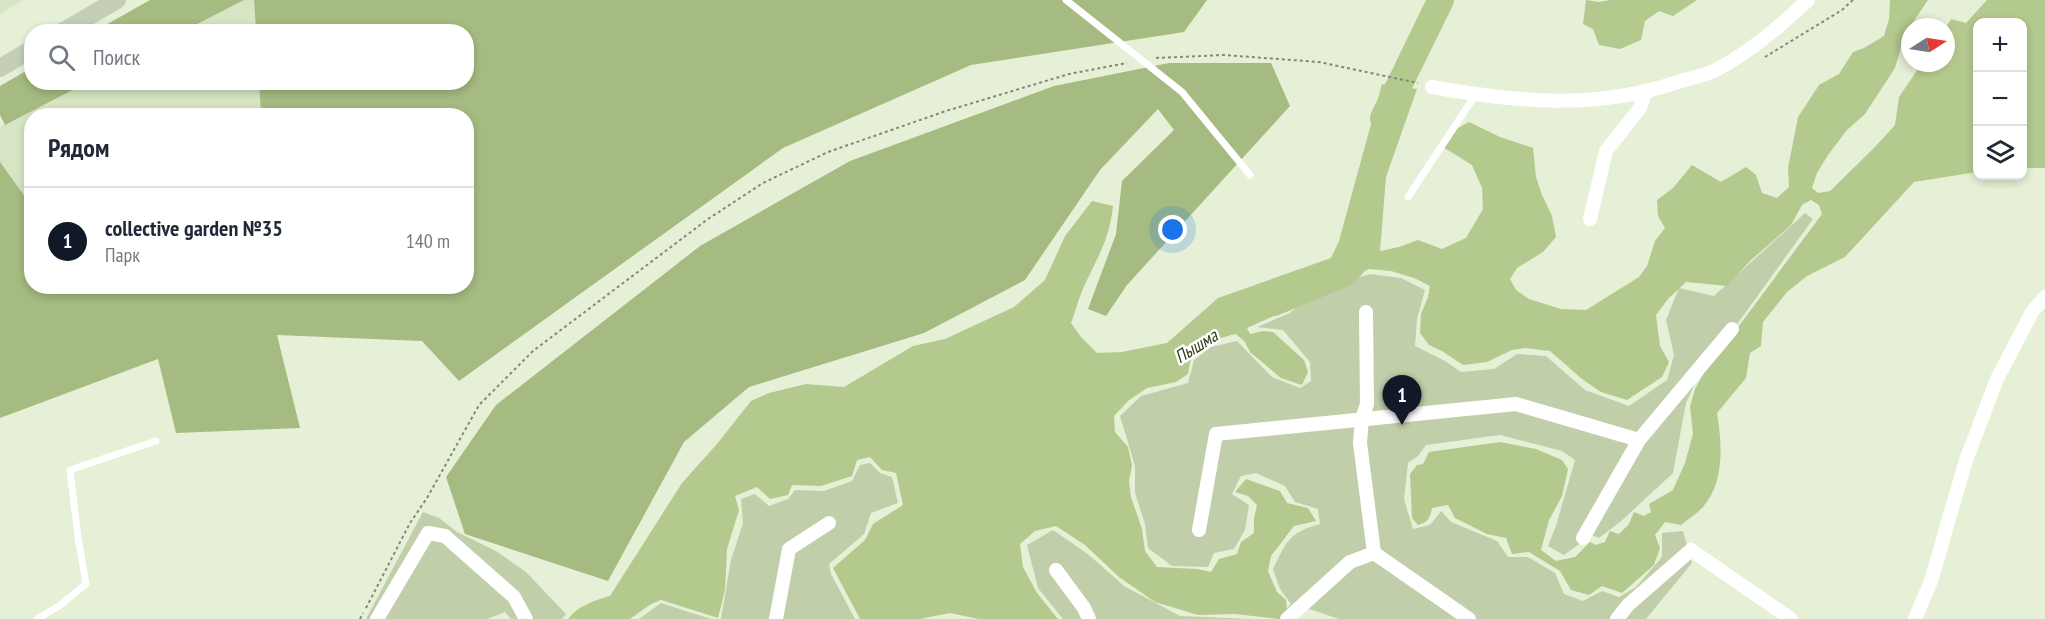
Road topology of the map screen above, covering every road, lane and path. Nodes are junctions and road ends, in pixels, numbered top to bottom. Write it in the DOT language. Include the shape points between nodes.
graph roads {
  1 [pos="117,0"];
  2 [pos="1066,0"];
  3 [pos="1808,0"];
  4 [pos="1853,0"];
  5 [pos="76,24"];
  6 [pos="24,54"];
  7 [pos="1761,59"];
  8 [pos="1144,60"];
  9 [pos="0,68"];
  10 [pos="1432,87"];
  11 [pos="1645,93"];
  12 [pos="1476,94"];
  13 [pos="1250,175"];
  14 [pos="1408,197"];
  15 [pos="1590,219"];
  16 [pos="2045,297"];
  17 [pos="1366,312"];
  18 [pos="1732,329"];
  19 [pos="1362,419"];
  20 [pos="1639,440"];
  21 [pos="156,441"];
  22 [pos="829,523"];
  23 [pos="1199,530"];
  24 [pos="1583,538"];
  25 [pos="1374,553"];
  26 [pos="1056,570"];
  27 [pos="1292,614"];
  28 [pos="38,619"];
  29 [pos="360,619"];
  30 [pos="377,619"];
  31 [pos="526,619"];
  32 [pos="775,619"];
  33 [pos="1089,619"];
  34 [pos="1469,619"];
  35 [pos="1617,619"];
  36 [pos="1791,619"];
  37 [pos="1915,619"];
  1 -- 5 [label="street"];
  2 -- 8 [label="lane"];
  3 -- 11 [label="street" via="1773,33 1713,71"];
  4 -- 7 [label="path"];
  6 -- 9 [label="street"];
  8 -- 10 [label="path" via="1224,55 1319,62"];
  8 -- 13 [label="lane" via="1182,92"];
  8 -- 29 [label="path" via="1070,74 828,152 762,183 708,219 533,351 478,405"];
  10 -- 12 [label="street"];
  11 -- 12 [label="street" via="1602,100 1528,101"];
  11 -- 15 [label="street" via="1640,108 1606,151"];
  12 -- 14 [label="lane"];
  16 -- 37 [label="street" via="2032,312 1997,379 1966,460 1931,581"];
  17 -- 19 [label="street" via="1366,404"];
  18 -- 20 [label="street"];
  19 -- 20 [label="street" via="1516,404"];
  19 -- 23 [label="street" via="1216,434"];
  19 -- 25 [label="street" via="1360,443"];
  20 -- 24 [label="street"];
  21 -- 28 [label="lane" via="70,470 86,584"];
  22 -- 32 [label="street" via="789,549"];
  25 -- 27 [label="street" via="1350,562"];
  25 -- 34 [label="street"];
  26 -- 33 [label="street"];
  30 -- 31 [label="street" via="428,533 445,536 514,597"];
  35 -- 36 [label="street" via="1691,550"];
}
